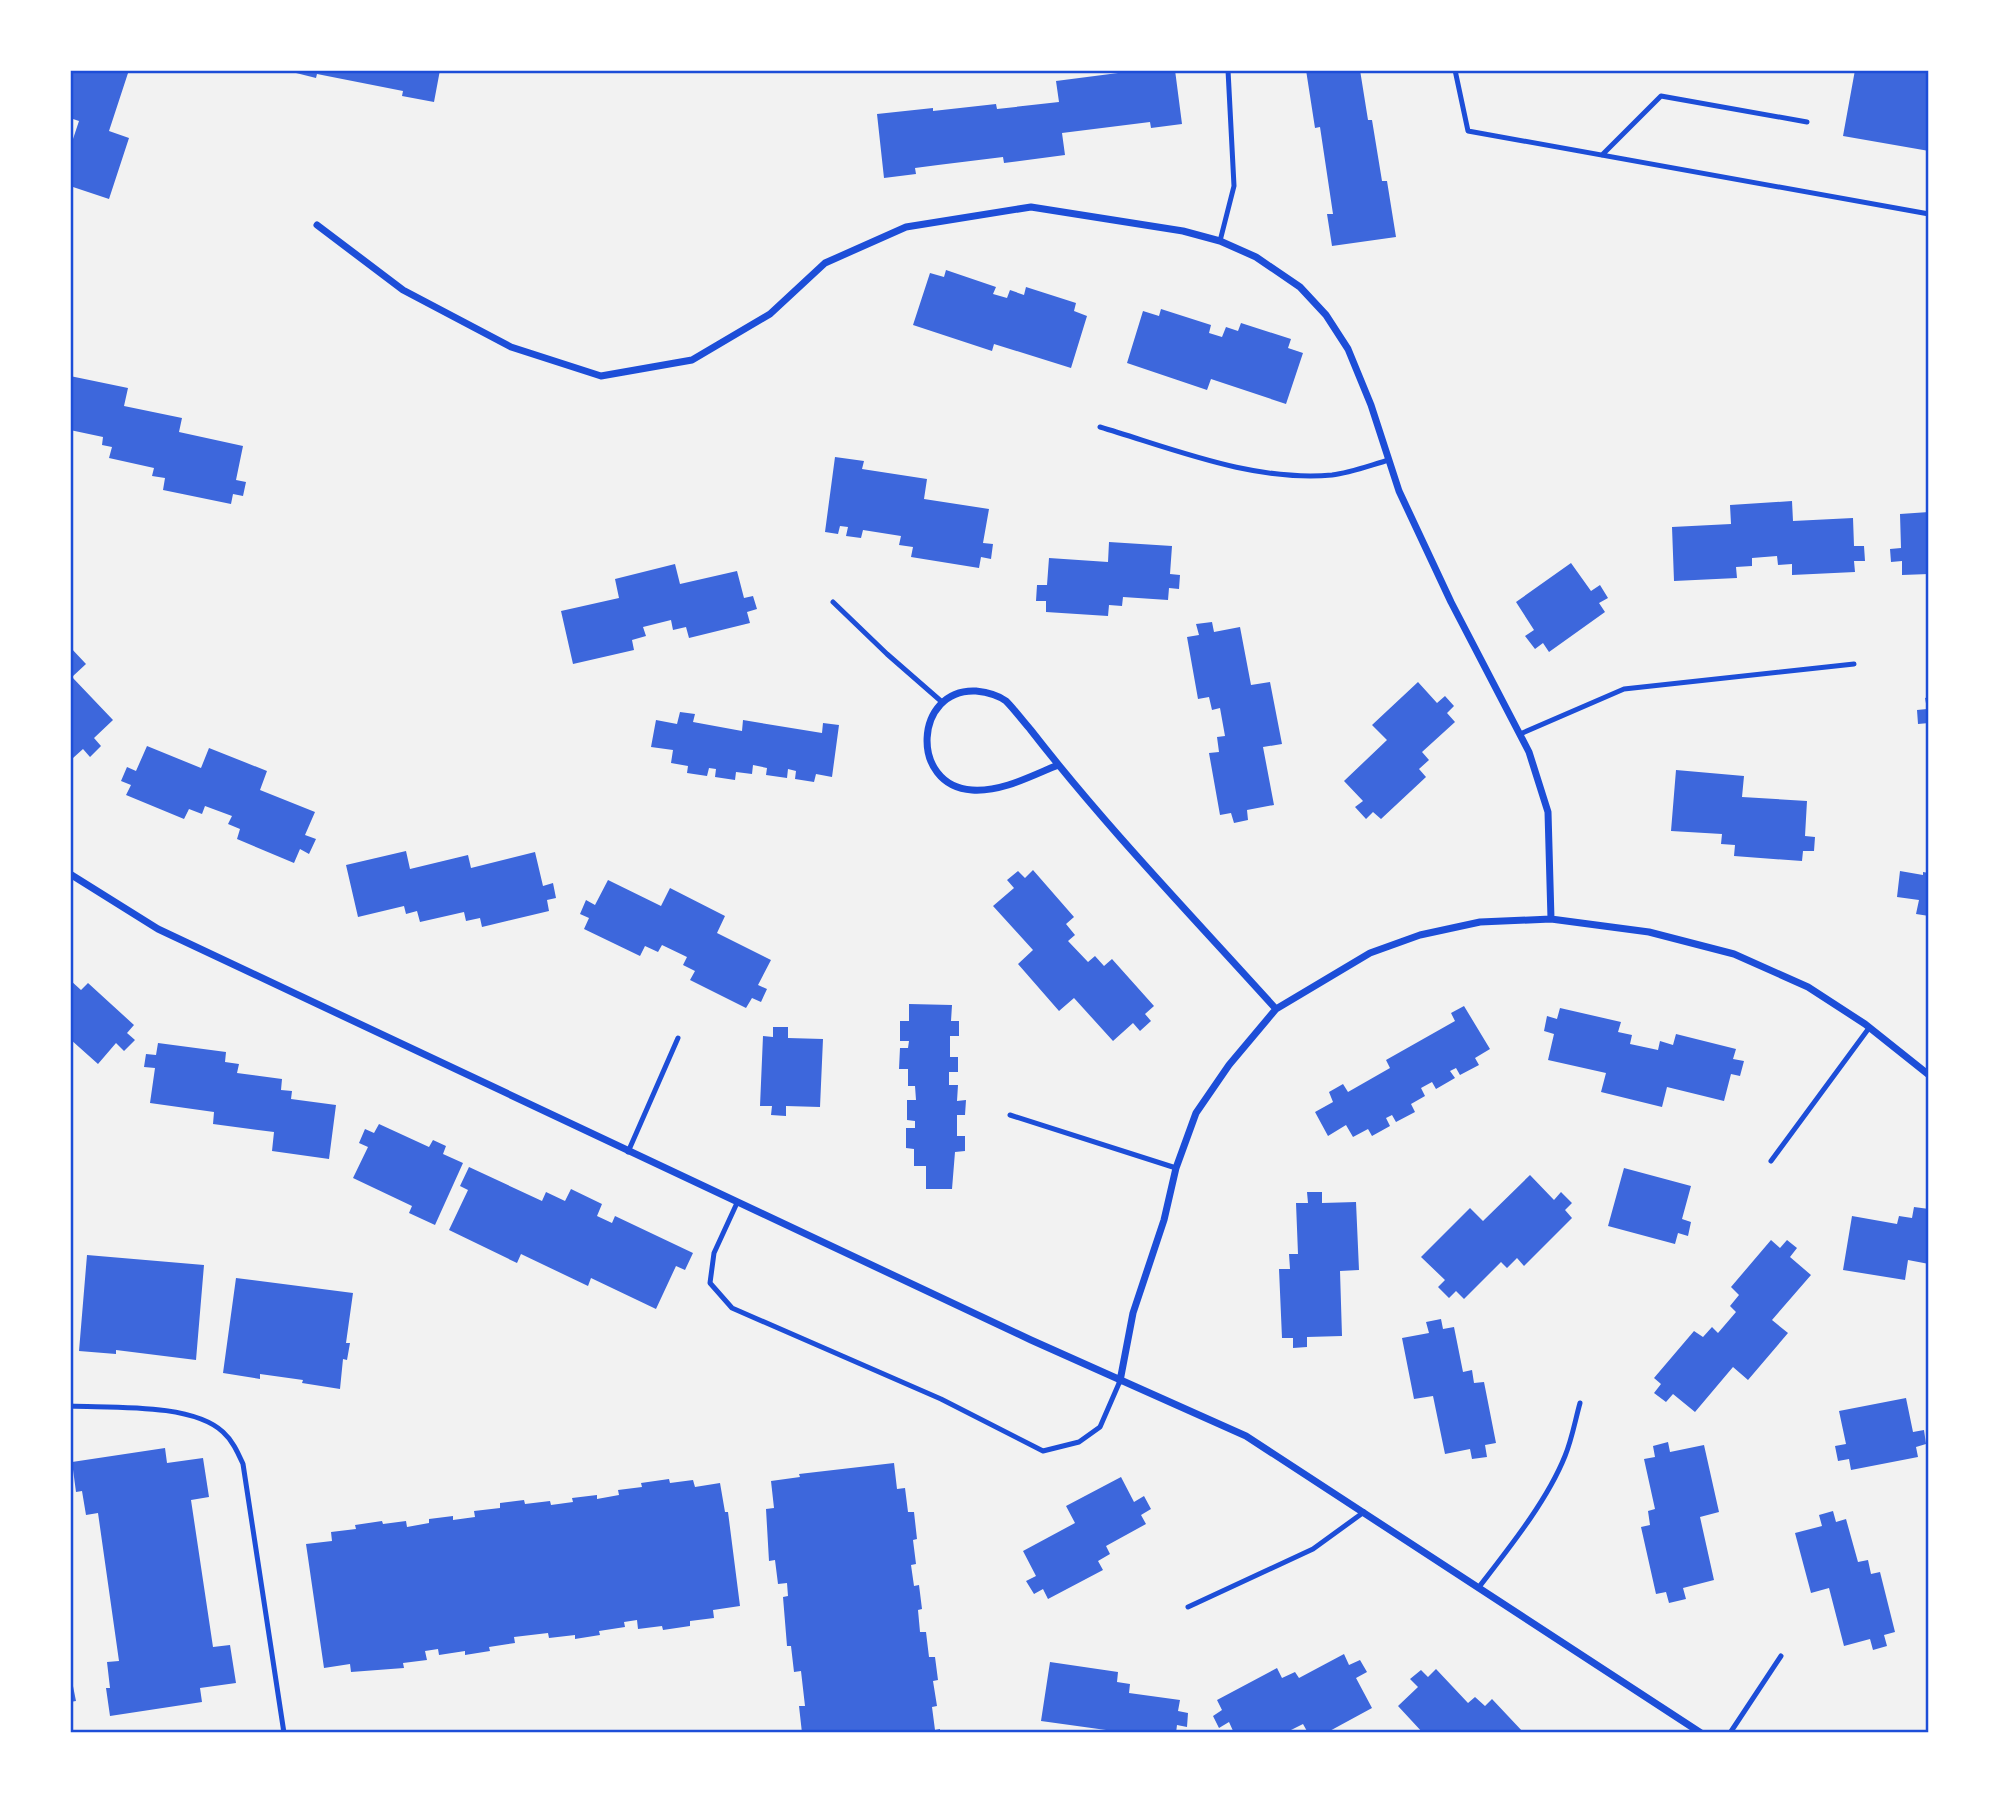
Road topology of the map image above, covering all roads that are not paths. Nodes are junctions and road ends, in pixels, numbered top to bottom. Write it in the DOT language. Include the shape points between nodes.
graph roads {
  1 [pos="1228,70"];
  2 [pos="1455,70"];
  3 [pos="1807,121"];
  4 [pos="1602,155"];
  5 [pos="1929,214"];
  6 [pos="317,225"];
  7 [pos="1220,241"];
  8 [pos="1100,427"];
  9 [pos="1389,460"];
  10 [pos="833,602"];
  11 [pos="1854,664"];
  12 [pos="942,702"];
  13 [pos="1520,734"];
  14 [pos="1058,765"];
  15 [pos="70,874"];
  16 [pos="1551,919"];
  17 [pos="1276,1009"];
  18 [pos="1870,1028"];
  19 [pos="678,1038"];
  20 [pos="1929,1075"];
  21 [pos="1010,1115"];
  22 [pos="628,1152"];
  23 [pos="1771,1161"];
  24 [pos="1176,1168"];
  25 [pos="737,1203"];
  26 [pos="1120,1381"];
  27 [pos="1580,1404"];
  28 [pos="70,1406"];
  29 [pos="1364,1512"];
  30 [pos="1479,1587"];
  31 [pos="1188,1607"];
  32 [pos="1781,1656"];
  33 [pos="284,1733"];
  34 [pos="1701,1733"];
  35 [pos="1730,1733"];
  1 -- 7 [label="lane" via="1234,187"];
  2 -- 4 [label="lane" via="1468,131"];
  3 -- 4 [label="lane" via="1661,96"];
  4 -- 5 [label="lane"];
  6 -- 7 [label="street" via="403,290 510,348 601,376 692,360 770,314 825,262 906,227 1031,207"];
  7 -- 9 [label="street" via="1256,257 1300,287 1326,315 1348,349"];
  8 -- 9 [label="lane" via="1232,466 1290,476 1334,475"];
  9 -- 13 [label="street" via="1451,602"];
  10 -- 12 [label="lane"];
  11 -- 13 [label="lane" via="1624,689"];
  12 -- 14 [label="street" via="963,690 984,691 1004,699"];
  12 -- 14 [label="street" via="928,726 928,751 936,773 950,785 994,789"];
  13 -- 16 [label="street" via="1548,811"];
  14 -- 17 [label="street"];
  15 -- 22 [label="street" via="158,929"];
  16 -- 17 [label="street" via="1480,922 1420,935 1370,953"];
  16 -- 18 [label="street" via="1649,932 1734,954 1808,987"];
  17 -- 24 [label="street" via="1196,1113"];
  18 -- 20 [label="street"];
  18 -- 23 [label="lane"];
  19 -- 22 [label="lane"];
  21 -- 24 [label="lane"];
  22 -- 25 [label="street"];
  24 -- 26 [label="street" via="1133,1313"];
  25 -- 26 [label="street"];
  25 -- 26 [label="lane" via="714,1253 710,1283 732,1308 941,1399 1043,1451 1079,1442 1100,1427"];
  26 -- 29 [label="street" via="1246,1436"];
  27 -- 30 [label="lane" via="1565,1456 1549,1485"];
  28 -- 33 [label="lane" via="192,1415 224,1432 235,1446 243,1464"];
  29 -- 30 [label="street"];
  29 -- 31 [label="lane" via="1313,1549"];
  30 -- 34 [label="street"];
  32 -- 35 [label="lane"];
}
